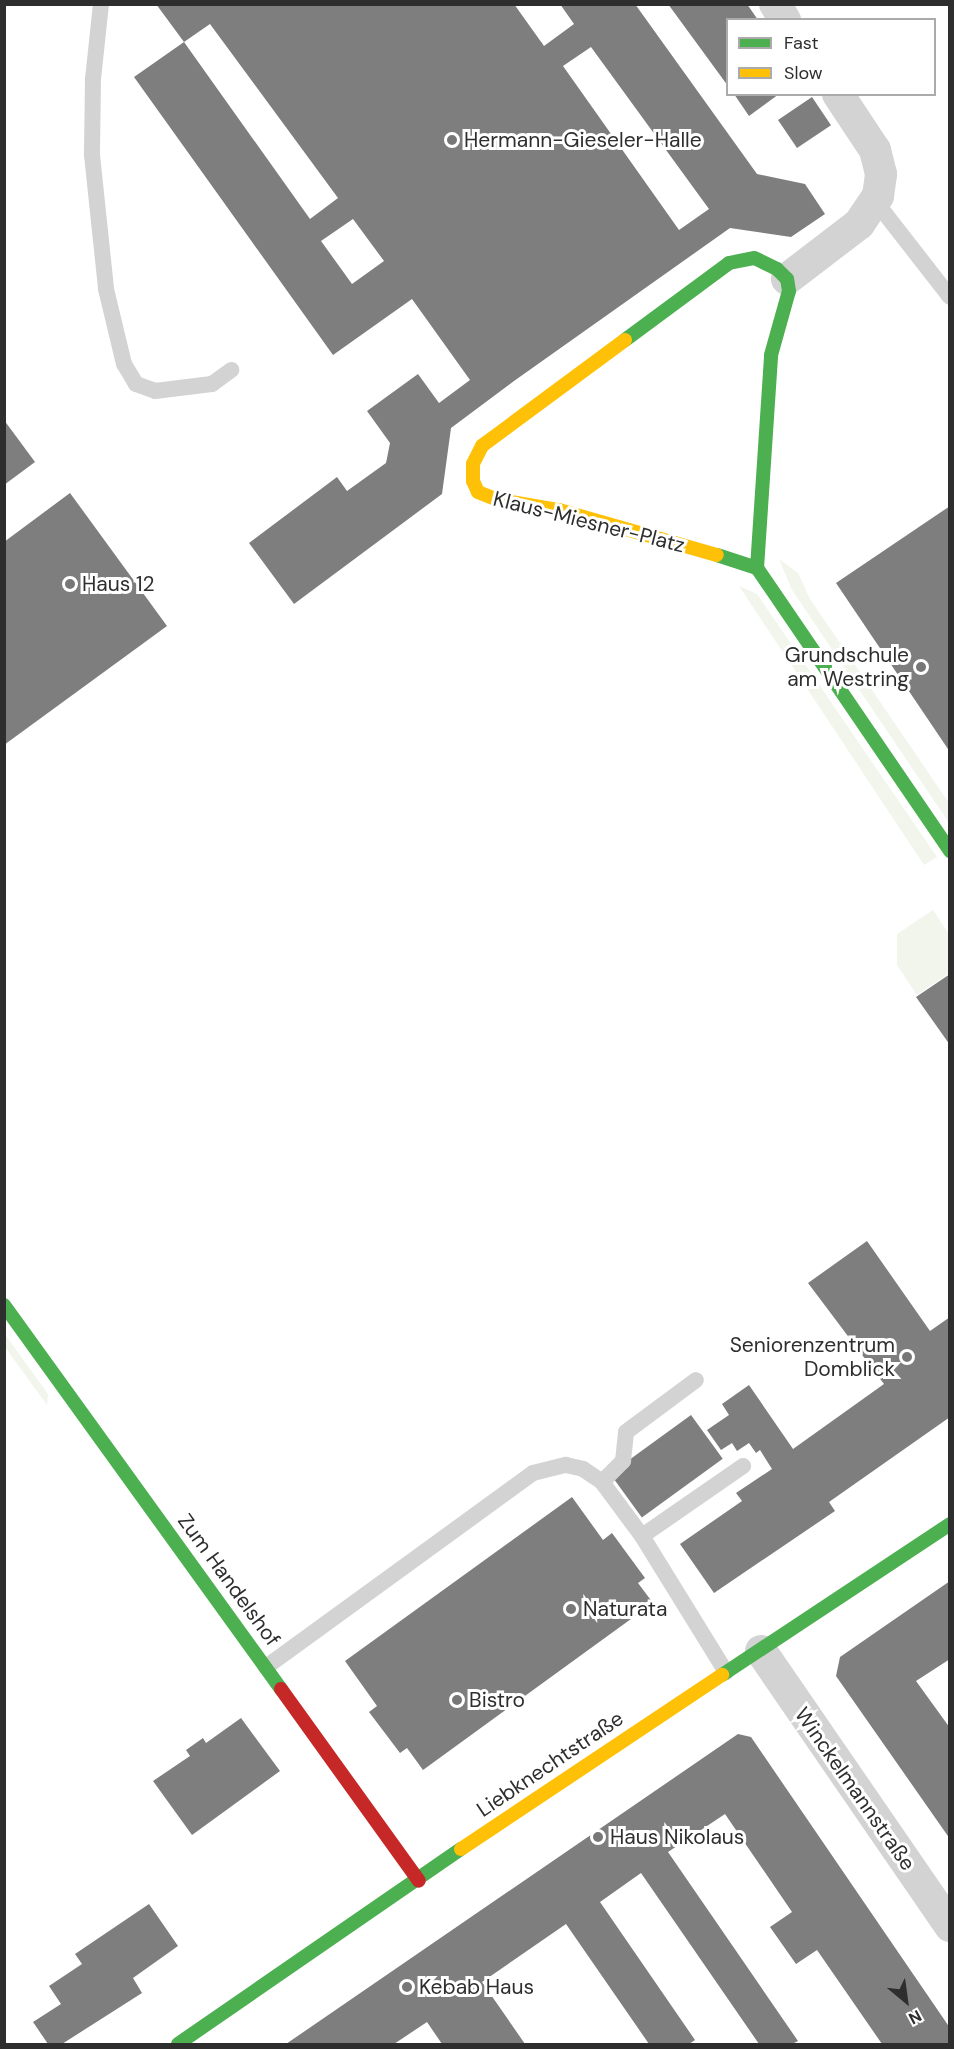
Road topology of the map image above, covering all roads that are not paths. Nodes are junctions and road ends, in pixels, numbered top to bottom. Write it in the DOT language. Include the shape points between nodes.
graph roads {
  1 [pos="101,4"];
  2 [pos="775,4"];
  3 [pos="784,18"];
  4 [pos="839,96"];
  5 [pos="876,202"];
  6 [pos="787,279"];
  7 [pos="950,297"];
  8 [pos="231,370"];
  9 [pos="757,568"];
  10 [pos="950,851"];
  11 [pos="4,1305"];
  12 [pos="696,1380"];
  13 [pos="743,1466"];
  14 [pos="602,1482"];
  15 [pos="950,1524"];
  16 [pos="642,1536"];
  17 [pos="760,1651"];
  18 [pos="266,1667"];
  19 [pos="726,1672"];
  20 [pos="419,1881"];
  21 [pos="950,1926"];
  22 [pos="178,2044"];
  1 -- 8 [label="lane" via="93,79 92,155 106,289 124,364 136,384 155,391 212,384"];
  2 -- 3 [label="street"];
  4 -- 5 [label="street" via="875,150 881,181"];
  5 -- 6 [label="street" via="848,234"];
  5 -- 7 [label="lane"];
  6 -- 9 [label="street" via="789,291 771,355"];
  6 -- 9 [label="street, Klaus-Miesner-Platz" via="763,260 746,258 729,263 482,446 473,464 474,485 486,496 559,510"];
  9 -- 10 [label="street"];
  11 -- 18 [label="street, Zum Handelshof"];
  12 -- 14 [label="lane" via="626,1432 624,1461"];
  13 -- 16 [label="lane"];
  14 -- 16 [label="lane"];
  14 -- 18 [label="lane" via="583,1469 566,1465 533,1473"];
  15 -- 17 [label="street, Liebknechtstraße"];
  16 -- 19 [label="lane"];
  17 -- 19 [label="street, Liebknechtstraße"];
  17 -- 21 [label="street, Winckelmannstraße"];
  18 -- 20 [label="street, Zum Handelshof"];
  19 -- 20 [label="street, Liebknechtstraße"];
  20 -- 22 [label="street, Liebknechtstraße"];
}
